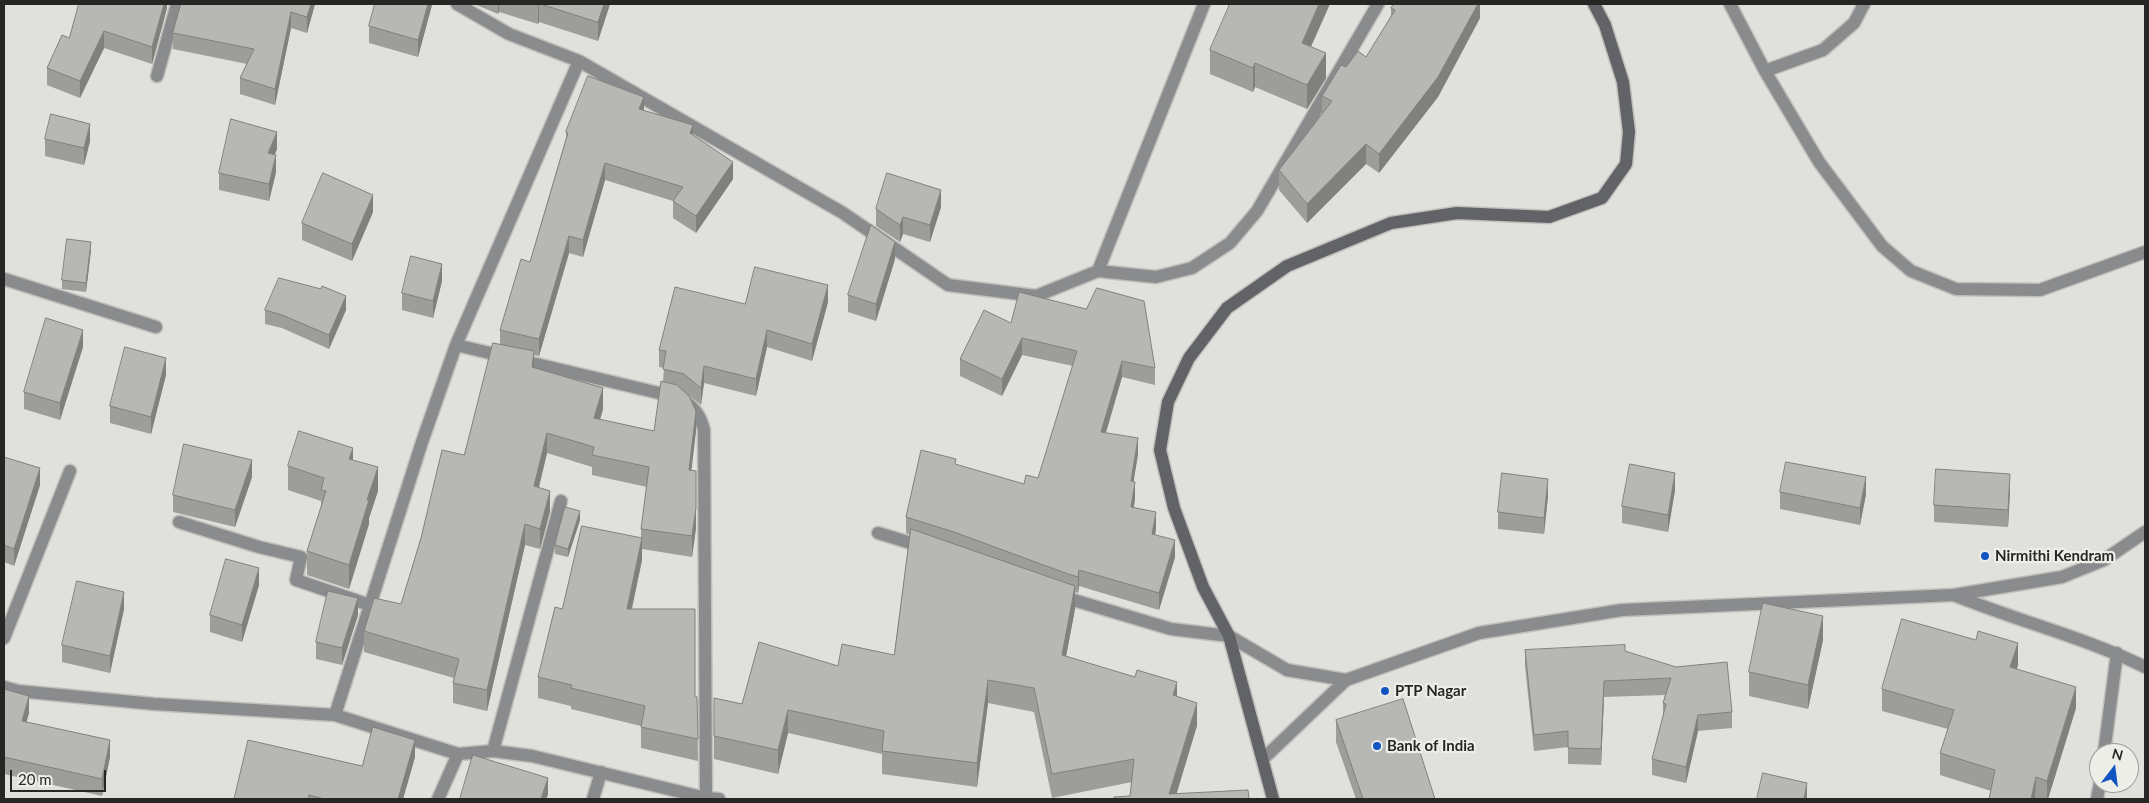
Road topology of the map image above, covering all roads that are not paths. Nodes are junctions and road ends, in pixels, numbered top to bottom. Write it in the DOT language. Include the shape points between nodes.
graph roads {
  1 [pos="177,4"];
  2 [pos="457,4"];
  3 [pos="1204,4"];
  4 [pos="1378,4"];
  5 [pos="1594,4"];
  6 [pos="1730,4"];
  7 [pos="1864,4"];
  8 [pos="579,62"];
  9 [pos="1765,71"];
  10 [pos="157,76"];
  11 [pos="2145,252"];
  12 [pos="1098,271"];
  13 [pos="4,279"];
  14 [pos="156,327"];
  15 [pos="456,345"];
  16 [pos="70,471"];
  17 [pos="561,501"];
  18 [pos="180,522"];
  19 [pos="2145,532"];
  20 [pos="878,533"];
  21 [pos="933,550"];
  22 [pos="1048,592"];
  23 [pos="1954,595"];
  24 [pos="370,606"];
  25 [pos="1230,636"];
  26 [pos="4,638"];
  27 [pos="2117,654"];
  28 [pos="2145,667"];
  29 [pos="1346,680"];
  30 [pos="4,687"];
  31 [pos="335,716"];
  32 [pos="2105,743"];
  33 [pos="492,751"];
  34 [pos="458,754"];
  35 [pos="1264,758"];
  36 [pos="601,772"];
  37 [pos="706,798"];
  38 [pos="438,799"];
  39 [pos="593,799"];
  40 [pos="719,799"];
  41 [pos="1273,799"];
  1 -- 10 [label="street"];
  2 -- 8 [label="street" via="510,34"];
  3 -- 12 [label="street"];
  4 -- 12 [label="street" via="1258,211 1230,243 1192,268 1156,276"];
  5 -- 25 [label="main road" via="1605,25 1623,82 1629,132 1626,164 1602,198 1549,216 1457,213 1391,223 1287,266 1227,308 1188,358 1168,402 1160,450 1174,508 1203,587"];
  6 -- 9 [label="street"];
  7 -- 9 [label="street" via="1854,23 1823,50"];
  8 -- 12 [label="street" via="843,213 948,285 1036,296"];
  8 -- 15 [label="street"];
  9 -- 11 [label="street" via="1819,162 1854,211 1882,246 1912,271 1956,289 2040,290"];
  13 -- 14 [label="street"];
  15 -- 24 [label="street"];
  15 -- 37 [label="street" via="680,398 694,407 701,418 704,430"];
  16 -- 26 [label="street"];
  17 -- 33 [label="street"];
  18 -- 24 [label="street" via="301,557 296,580"];
  19 -- 23 [label="street" via="2104,560 2062,577"];
  20 -- 21 [label="street"];
  22 -- 25 [label="street" via="1171,629"];
  23 -- 27 [label="street"];
  23 -- 29 [label="street" via="1622,610 1479,633"];
  24 -- 31 [label="street"];
  25 -- 29 [label="street" via="1287,670"];
  25 -- 35 [label="main road"];
  27 -- 28 [label="street"];
  27 -- 32 [label="street"];
  29 -- 35 [label="street"];
  30 -- 31 [label="street" via="154,704"];
  31 -- 34 [label="street"];
  33 -- 34 [label="street"];
  33 -- 36 [label="street" via="532,756"];
  34 -- 38 [label="street"];
  35 -- 41 [label="main road"];
  36 -- 37 [label="street"];
  36 -- 39 [label="street"];
  37 -- 40 [label="street"];
}
